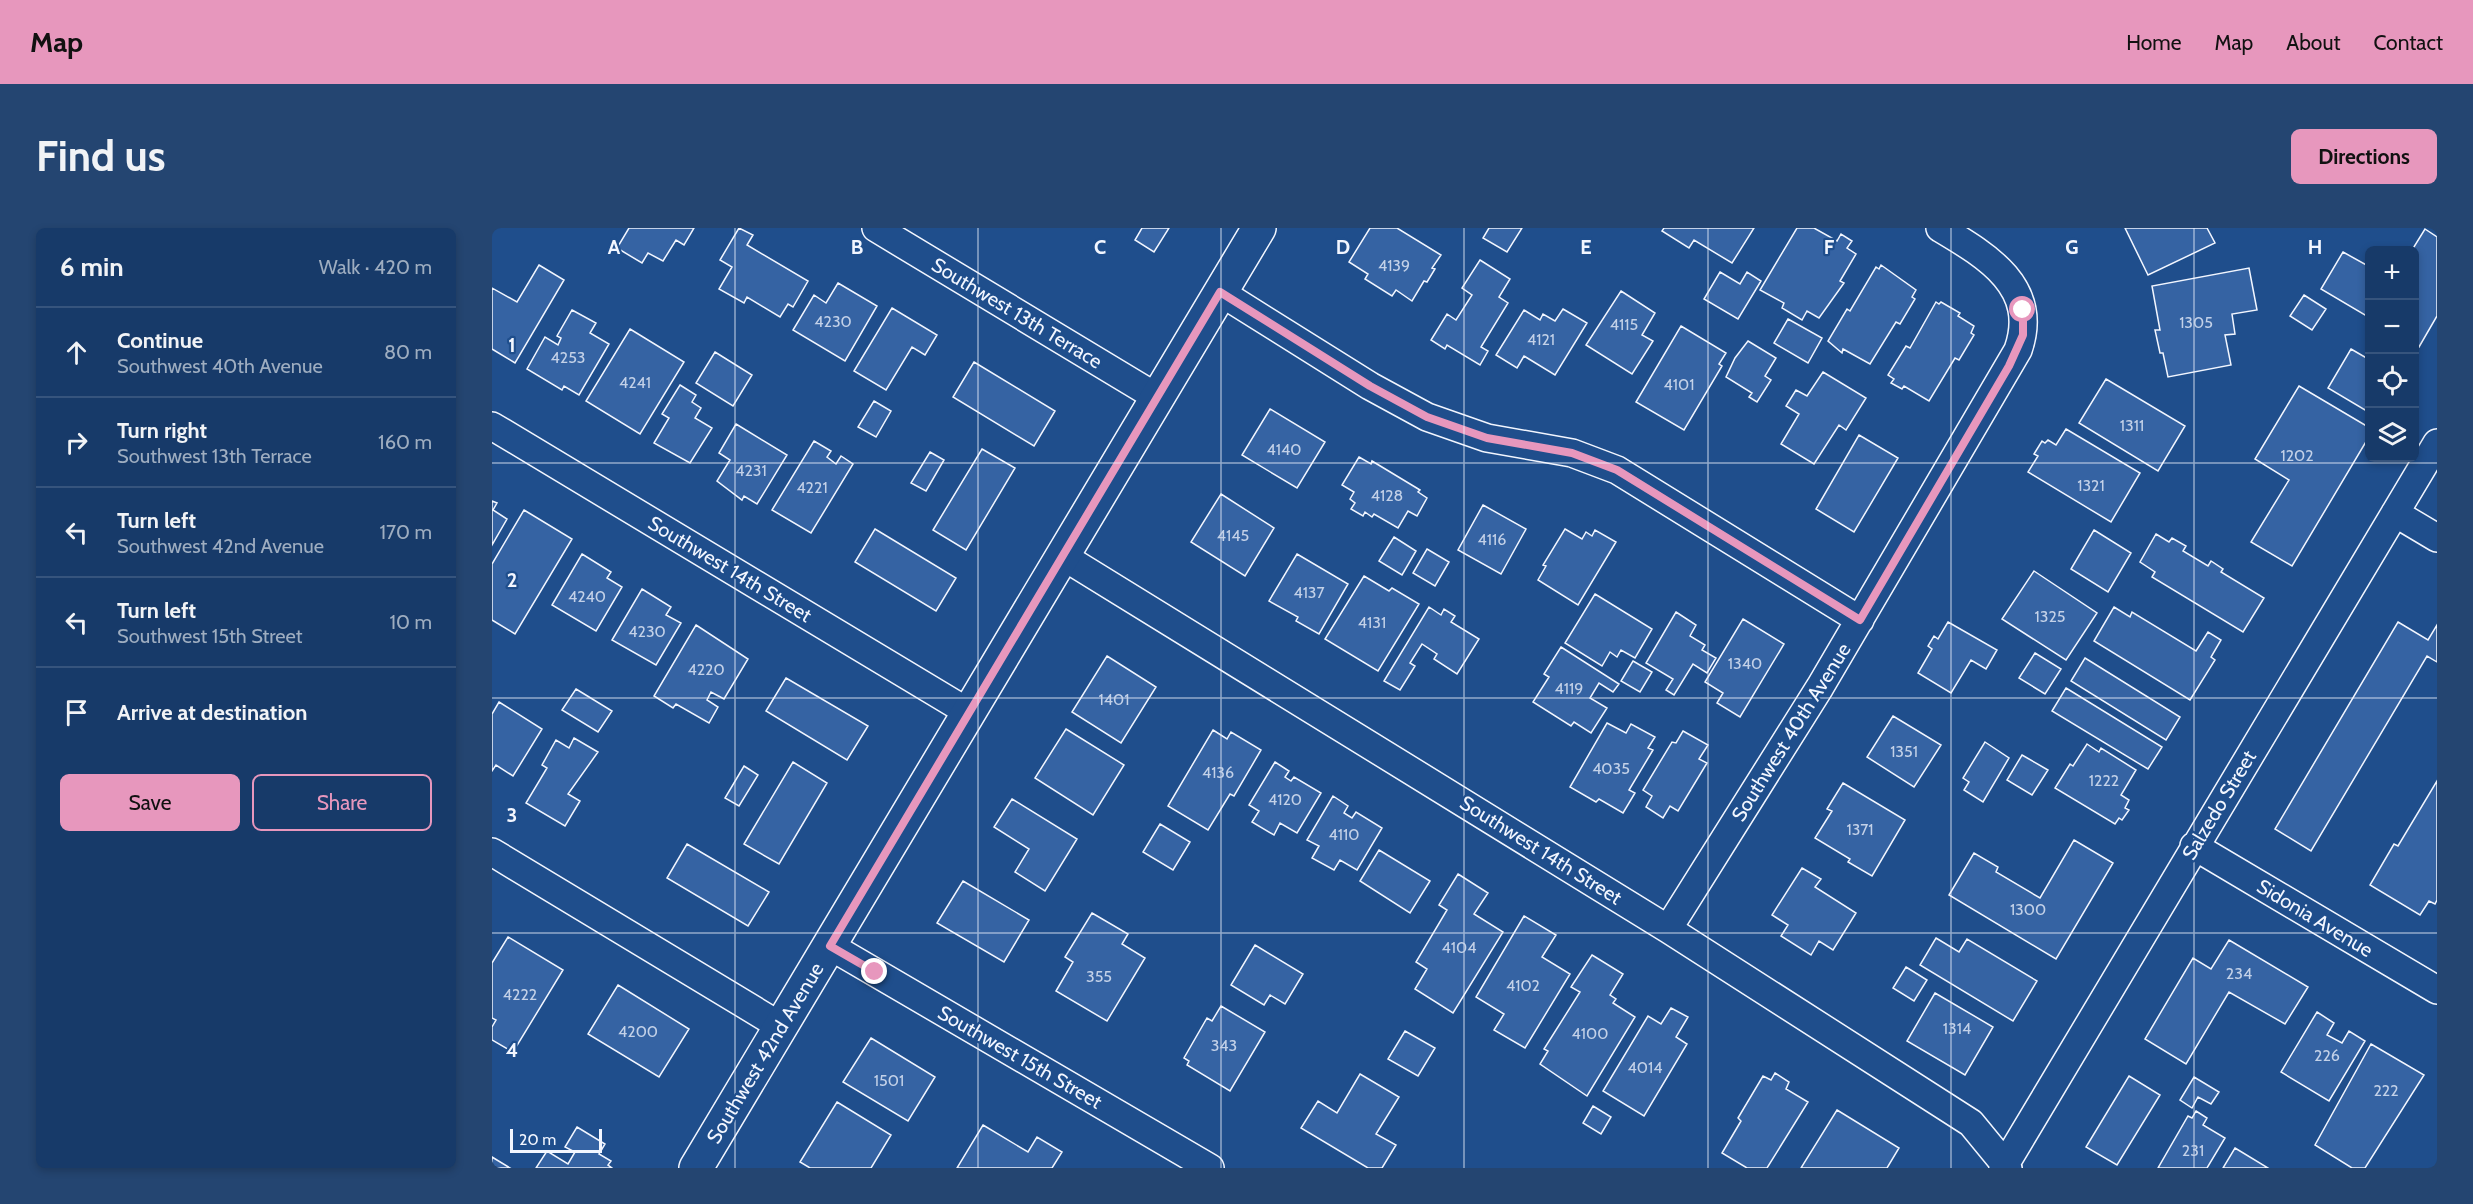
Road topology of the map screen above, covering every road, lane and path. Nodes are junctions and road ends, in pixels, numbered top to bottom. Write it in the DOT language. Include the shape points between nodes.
graph roads {
  1 [pos="876,228"];
  2 [pos="1259,228"];
  3 [pos="1940,228"];
  4 [pos="1220,292"];
  5 [pos="1158,398"];
  6 [pos="492,426"];
  7 [pos="2437,443"];
  8 [pos="2395,513"];
  9 [pos="2437,538"];
  10 [pos="1061,555"];
  11 [pos="1860,620"];
  12 [pos="968,712"];
  13 [pos="2194,846"];
  14 [pos="492,852"];
  15 [pos="1668,929"];
  16 [pos="830,946"];
  17 [pos="2437,990"];
  18 [pos="782,1027"];
  19 [pos="2005,1167"];
  20 [pos="696,1168"];
  21 [pos="1210,1168"];
  1 -- 5 [label="street, Southwest 13th Terrace"];
  2 -- 4 [label="main road, Southwest 42nd Avenue"];
  3 -- 11 [label="street, Southwest 40th Avenue" via="1990,259 2011,286 2023,310 2023,335 2009,366"];
  4 -- 5 [label="main road, Southwest 42nd Avenue"];
  4 -- 11 [label="street" via="1427,417 1487,438 1572,453 1617,470"];
  5 -- 10 [label="main road, Southwest 42nd Avenue"];
  6 -- 12 [label="street, Southwest 14th Street"];
  7 -- 8 [label="street, Salzedo Street"];
  8 -- 9 [label="street"];
  8 -- 13 [label="street, Salzedo Street"];
  10 -- 12 [label="main road, Southwest 42nd Avenue"];
  10 -- 15 [label="street, Southwest 14th Street"];
  11 -- 15 [label="street, Southwest 40th Avenue"];
  12 -- 16 [label="main road, Southwest 42nd Avenue"];
  13 -- 17 [label="street, Sidonia Avenue"];
  13 -- 19 [label="street, Salzedo Street"];
  14 -- 18 [label="street"];
  15 -- 19 [label="street, Southwest 14th Street" via="1971,1123"];
  16 -- 18 [label="main road, Southwest 42nd Avenue"];
  16 -- 21 [label="street, Southwest 15th Street"];
  18 -- 20 [label="main road, Southwest 42nd Avenue"];
}
